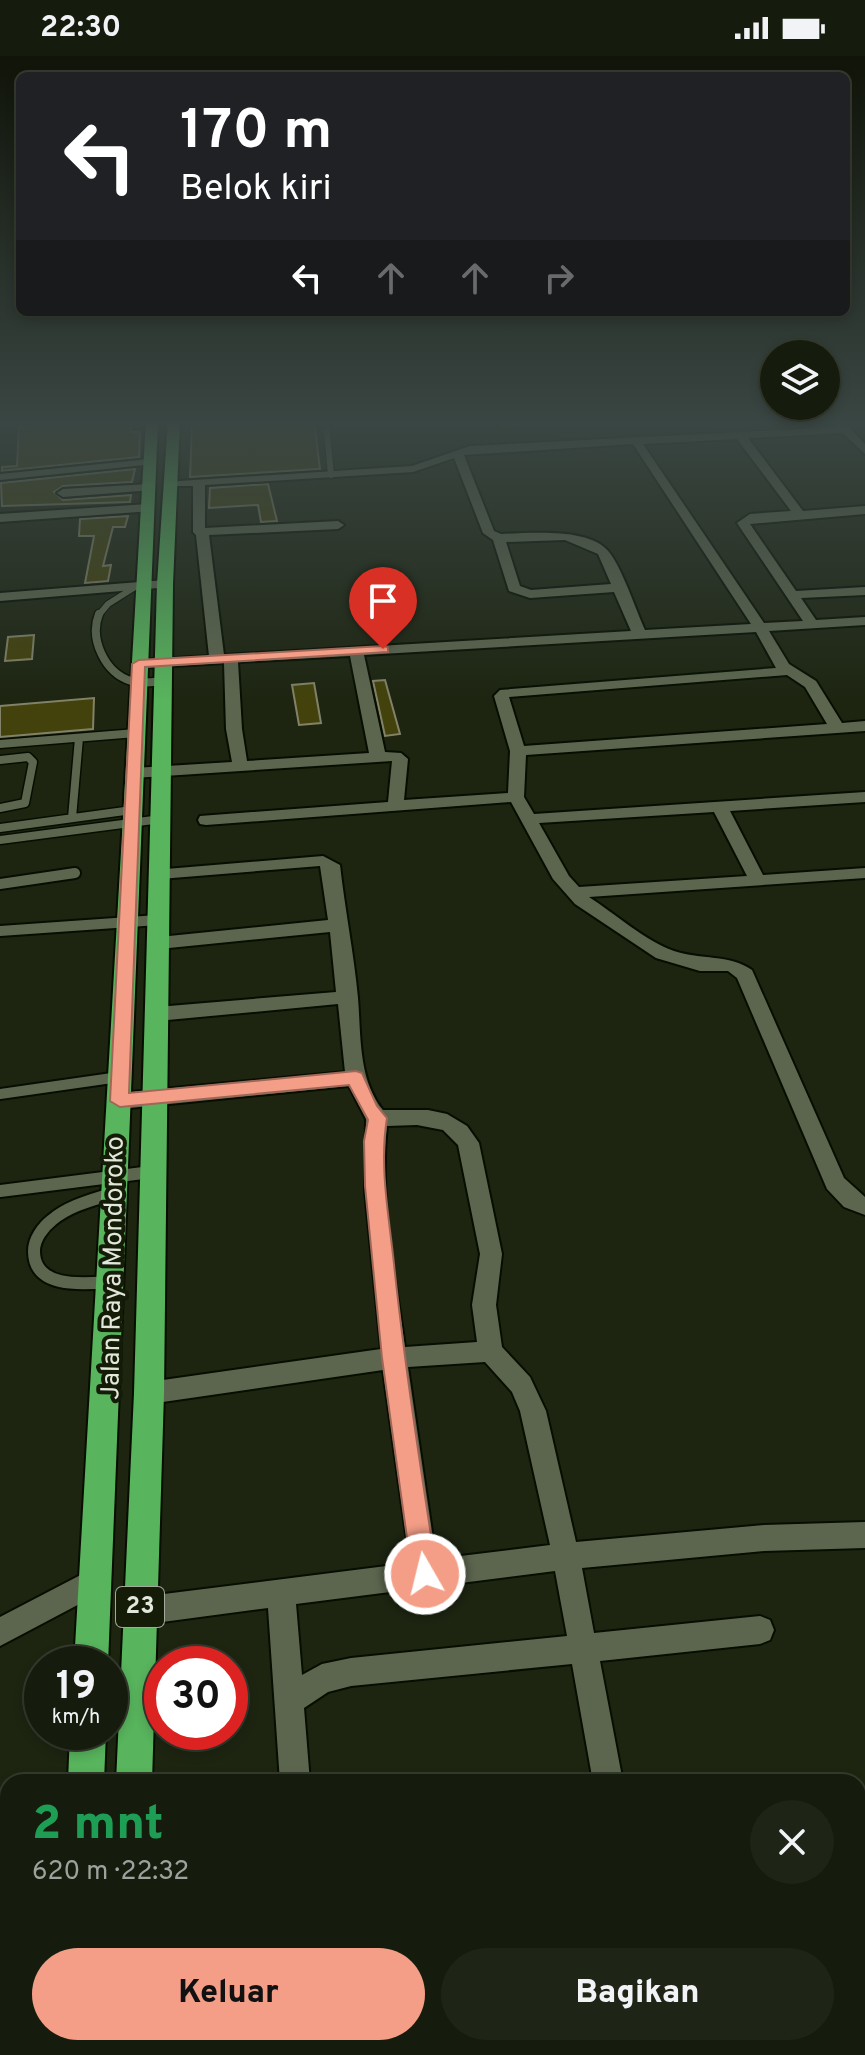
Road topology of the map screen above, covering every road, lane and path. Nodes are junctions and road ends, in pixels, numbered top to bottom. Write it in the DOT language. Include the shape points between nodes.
graph roads {
  1 [pos="70,513"];
  2 [pos="147,513"];
  3 [pos="167,513"];
  4 [pos="198,513"];
  5 [pos="481,513"];
  6 [pos="684,513"];
  7 [pos="822,513"];
  8 [pos="800,515"];
  9 [pos="0,518"];
  10 [pos="338,525"];
  11 [pos="202,533"];
  12 [pos="499,538"];
  13 [pos="165,584"];
  14 [pos="139,586"];
  15 [pos="621,587"];
  16 [pos="865,591"];
  17 [pos="792,595"];
  18 [pos="0,597"];
  19 [pos="865,621"];
  20 [pos="812,624"];
  21 [pos="760,627"];
  22 [pos="639,633"];
  23 [pos="356,651"];
  24 [pos="224,659"];
  25 [pos="789,671"];
  26 [pos="163,672"];
  27 [pos="138,673"];
  28 [pos="865,726"];
  29 [pos="837,728"];
  30 [pos="136,733"];
  31 [pos="79,738"];
  32 [pos="0,744"];
  33 [pos="518,751"];
  34 [pos="378,757"];
  35 [pos="0,760"];
  36 [pos="240,765"];
  37 [pos="162,771"];
  38 [pos="134,773"];
  39 [pos="516,797"];
  40 [pos="863,801"];
  41 [pos="405,803"];
  42 [pos="0,808"];
  43 [pos="721,809"];
  44 [pos="132,816"];
  45 [pos="72,818"];
  46 [pos="161,819"];
  47 [pos="529,819"];
  48 [pos="206,820"];
  49 [pos="0,828"];
  50 [pos="0,840"];
  51 [pos="131,863"];
  52 [pos="161,868"];
  53 [pos="75,873"];
  54 [pos="865,873"];
  55 [pos="758,881"];
  56 [pos="0,884"];
  57 [pos="575,893"];
  58 [pos="160,920"];
  59 [pos="128,922"];
  60 [pos="340,925"];
  61 [pos="0,931"];
  62 [pos="159,943"];
  63 [pos="349,997"];
  64 [pos="157,1014"];
  65 [pos="356,1078"];
  66 [pos="120,1089"];
  67 [pos="0,1094"];
  68 [pos="156,1097"];
  69 [pos="377,1118"];
  70 [pos="153,1172"];
  71 [pos="116,1184"];
  72 [pos="0,1191"];
  73 [pos="865,1206"];
  74 [pos="111,1281"];
  75 [pos="490,1351"];
  76 [pos="393,1358"];
  77 [pos="149,1393"];
  78 [pos="147,1432"];
  79 [pos="104,1437"];
  80 [pos="865,1535"];
  81 [pos="566,1556"];
  82 [pos="425,1574"];
  83 [pos="94,1581"];
  84 [pos="281,1591"];
  85 [pos="140,1611"];
  86 [pos="760,1630"];
  87 [pos="0,1632"];
  88 [pos="92,1646"];
  89 [pos="583,1648"];
  90 [pos="289,1701"];
  91 [pos="87,1750"];
  92 [pos="86,1774"];
  93 [pos="134,1774"];
  94 [pos="294,1774"];
  95 [pos="607,1774"];
  1 -- 9 [label="street"];
  2 -- 14 [label="highway, Jalan Raya Mondoroko / 23"];
  3 -- 13 [label="highway, Jalan Raya Mondoroko / 23"];
  4 -- 11 [label="street" via="197,531"];
  5 -- 12 [label="street" via="489,533"];
  6 -- 21 [label="street"];
  7 -- 8 [label="street"];
  8 -- 17 [label="street" via="743,523"];
  10 -- 11 [label="street"];
  11 -- 24 [label="street"];
  12 -- 15 [label="street" via="575,538 606,556"];
  12 -- 15 [label="street" via="519,591"];
  13 -- 14 [label="street"];
  13 -- 26 [label="highway, Jalan Raya Mondoroko / 23"];
  14 -- 18 [label="street"];
  14 -- 27 [label="highway, Jalan Raya Mondoroko / 23"];
  14 -- 27 [label="lane" via="103,609 97,619 98,645 108,666 125,679"];
  15 -- 22 [label="street"];
  16 -- 17 [label="street"];
  17 -- 20 [label="street"];
  19 -- 20 [label="street"];
  20 -- 21 [label="street"];
  21 -- 22 [label="street"];
  21 -- 25 [label="street"];
  22 -- 23 [label="street"];
  23 -- 24 [label="street"];
  23 -- 34 [label="street"];
  24 -- 26 [label="street"];
  24 -- 36 [label="street"];
  25 -- 29 [label="street" via="811,684"];
  25 -- 33 [label="street" via="505,693 501,696"];
  26 -- 27 [label="street"];
  26 -- 37 [label="highway, Jalan Raya Mondoroko / 23"];
  27 -- 30 [label="highway, Jalan Raya Mondoroko / 23"];
  28 -- 29 [label="street"];
  29 -- 33 [label="street"];
  30 -- 31 [label="lane"];
  30 -- 38 [label="highway, Jalan Raya Mondoroko / 23"];
  31 -- 32 [label="lane"];
  31 -- 45 [label="lane"];
  33 -- 39 [label="street"];
  34 -- 36 [label="street"];
  34 -- 41 [label="street" via="400,759"];
  35 -- 42 [label="lane" via="28,757 33,762 25,803"];
  36 -- 37 [label="street"];
  37 -- 38 [label="street"];
  37 -- 46 [label="highway, Jalan Raya Mondoroko / 23"];
  38 -- 44 [label="highway, Jalan Raya Mondoroko / 23"];
  39 -- 41 [label="street"];
  39 -- 47 [label="street"];
  40 -- 43 [label="street"];
  41 -- 48 [label="street"];
  43 -- 47 [label="street"];
  43 -- 55 [label="street"];
  44 -- 45 [label="lane"];
  44 -- 46 [label="lane"];
  44 -- 50 [label="lane"];
  44 -- 51 [label="highway, Jalan Raya Mondoroko / 23"];
  45 -- 49 [label="lane"];
  46 -- 52 [label="highway, Jalan Raya Mondoroko / 23"];
  47 -- 57 [label="street"];
  51 -- 52 [label="highway"];
  51 -- 59 [label="highway, Jalan Raya Mondoroko / 23"];
  52 -- 58 [label="highway, Jalan Raya Mondoroko / 23"];
  52 -- 60 [label="street" via="323,861 331,865"];
  53 -- 56 [label="lane"];
  54 -- 55 [label="street"];
  55 -- 57 [label="street"];
  57 -- 73 [label="street" via="595,912 663,954 700,965 732,965 745,974 835,1183"];
  58 -- 59 [label="lane"];
  58 -- 62 [label="highway, Jalan Raya Mondoroko / 23"];
  59 -- 61 [label="lane"];
  59 -- 66 [label="highway, Jalan Raya Mondoroko / 23"];
  60 -- 62 [label="street"];
  60 -- 63 [label="street"];
  62 -- 64 [label="highway, Jalan Raya Mondoroko / 23"];
  63 -- 64 [label="street"];
  63 -- 65 [label="street"];
  64 -- 68 [label="highway, Jalan Raya Mondoroko / 23"];
  65 -- 68 [label="street"];
  65 -- 69 [label="street"];
  66 -- 67 [label="lane"];
  66 -- 68 [label="street"];
  66 -- 71 [label="highway, Jalan Raya Mondoroko / 23"];
  68 -- 70 [label="highway, Jalan Raya Mondoroko / 23"];
  69 -- 75 [label="street" via="442,1118 468,1143 491,1254 484,1305"];
  69 -- 76 [label="street" via="375,1186"];
  70 -- 71 [label="lane"];
  70 -- 77 [label="highway, Jalan Raya Mondoroko / 23"];
  71 -- 72 [label="lane"];
  71 -- 74 [label="highway, Jalan Raya Mondoroko / 23"];
  71 -- 74 [label="lane" via="45,1225 33,1256 44,1275 58,1281"];
  74 -- 79 [label="highway, Jalan Raya Mondoroko / 23"];
  75 -- 76 [label="street"];
  75 -- 81 [label="street" via="521,1385 533,1411"];
  76 -- 77 [label="street"];
  76 -- 82 [label="street"];
  77 -- 78 [label="highway, Jalan Raya Mondoroko / 23"];
  78 -- 79 [label="highway"];
  78 -- 85 [label="highway, Jalan Raya Mondoroko / 23"];
  79 -- 83 [label="highway, Jalan Raya Mondoroko / 23"];
  80 -- 81 [label="street" via="764,1538"];
  81 -- 82 [label="street"];
  81 -- 89 [label="street"];
  82 -- 84 [label="street"];
  83 -- 87 [label="street"];
  83 -- 88 [label="highway, Jalan Raya Mondoroko / 23"];
  84 -- 85 [label="street"];
  84 -- 90 [label="street"];
  85 -- 93 [label="highway, Jalan Raya Mondoroko / 23"];
  86 -- 89 [label="street"];
  89 -- 90 [label="street" via="351,1672 322,1679"];
  89 -- 95 [label="street"];
  90 -- 94 [label="street"];
  91 -- 92 [label="highway"];
}
